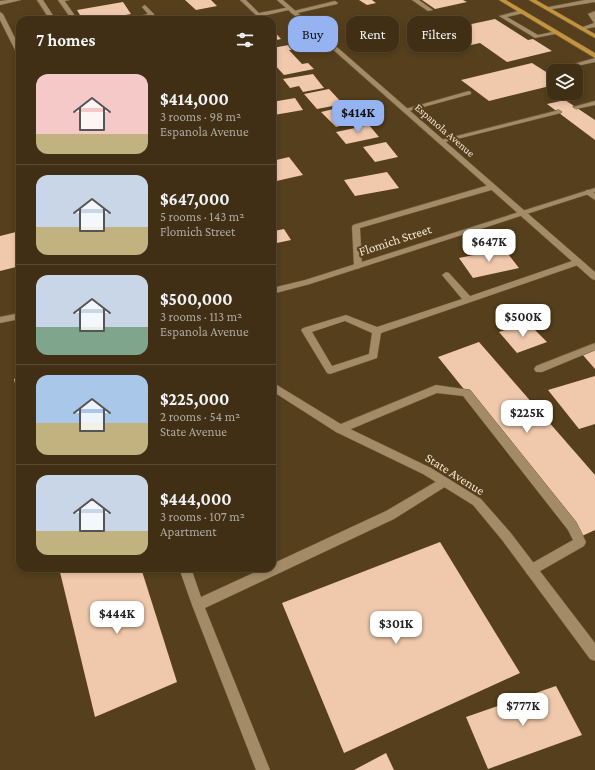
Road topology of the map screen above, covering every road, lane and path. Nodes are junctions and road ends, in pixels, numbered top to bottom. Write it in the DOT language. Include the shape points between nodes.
graph roads {
  1 [pos="18,0"];
  2 [pos="40,0"];
  3 [pos="63,0"];
  4 [pos="243,0"];
  5 [pos="280,0"];
  6 [pos="415,0"];
  7 [pos="502,0"];
  8 [pos="532,0"];
  9 [pos="556,0"];
  10 [pos="595,0"];
  11 [pos="0,3"];
  12 [pos="335,3"];
  13 [pos="566,6"];
  14 [pos="145,7"];
  15 [pos="547,8"];
  16 [pos="292,10"];
  17 [pos="430,10"];
  18 [pos="522,12"];
  19 [pos="595,13"];
  20 [pos="0,14"];
  21 [pos="50,16"];
  22 [pos="71,16"];
  23 [pos="146,16"];
  24 [pos="595,22"];
  25 [pos="595,25"];
  26 [pos="582,29"];
  27 [pos="557,32"];
  28 [pos="595,36"];
  29 [pos="16,46"];
  30 [pos="595,56"];
  31 [pos="595,60"];
  32 [pos="579,64"];
  33 [pos="469,93"];
  34 [pos="595,103"];
  35 [pos="576,107"];
  36 [pos="405,110"];
  37 [pos="559,112"];
  38 [pos="441,142"];
  39 [pos="492,187"];
  40 [pos="593,194"];
  41 [pos="522,213"];
  42 [pos="578,262"];
  43 [pos="358,266"];
  44 [pos="446,275"];
  45 [pos="595,276"];
  46 [pos="276,290"];
  47 [pos="468,300"];
  48 [pos="16,317"];
  49 [pos="0,320"];
  50 [pos="377,331"];
  51 [pos="595,346"];
  52 [pos="539,369"];
  53 [pos="276,389"];
  54 [pos="340,429"];
  55 [pos="444,482"];
  56 [pos="276,568"];
  57 [pos="531,570"];
  58 [pos="186,572"];
  59 [pos="268,572"];
  60 [pos="198,605"];
  61 [pos="595,654"];
  62 [pos="263,770"];
  1 -- 11 [label="street"];
  2 -- 21 [label="street"];
  3 -- 22 [label="street"];
  4 -- 16 [label="street" via="258,15"];
  5 -- 16 [label="street, Espanola Avenue"];
  6 -- 17 [label="street"];
  7 -- 18 [label="main road"];
  8 -- 15 [label="main road"];
  9 -- 13 [label="street"];
  10 -- 13 [label="street"];
  12 -- 16 [label="street"];
  13 -- 15 [label="street"];
  14 -- 23 [label="street" via="152,15"];
  15 -- 26 [label="main road"];
  16 -- 36 [label="street, Espanola Avenue"];
  18 -- 27 [label="main road"];
  18 -- 27 [label="street" via="502,16 537,38"];
  19 -- 24 [label="street" via="591,14"];
  20 -- 29 [label="street"];
  25 -- 26 [label="street"];
  26 -- 28 [label="main road"];
  27 -- 30 [label="main road"];
  31 -- 32 [label="street"];
  33 -- 36 [label="street"];
  34 -- 35 [label="street"];
  36 -- 38 [label="street, Espanola Avenue"];
  37 -- 38 [label="street"];
  38 -- 39 [label="street, Espanola Avenue"];
  39 -- 41 [label="street, Espanola Avenue"];
  39 -- 43 [label="street" via="356,227"];
  40 -- 41 [label="street, Flomich Street"];
  41 -- 42 [label="street, Espanola Avenue"];
  41 -- 43 [label="street, Flomich Street"];
  42 -- 45 [label="street, Espanola Avenue"];
  42 -- 47 [label="street"];
  43 -- 46 [label="street, Flomich Street"];
  44 -- 47 [label="street"];
  47 -- 50 [label="street"];
  48 -- 49 [label="street"];
  50 -- 50 [label="street" via="346,318 306,330 330,370 374,356"];
  51 -- 52 [label="street"];
  53 -- 54 [label="street, State Avenue"];
  54 -- 55 [label="street, State Avenue" via="427,471"];
  54 -- 57 [label="street" via="436,389 466,393 572,526 580,542"];
  55 -- 56 [label="street" via="390,515"];
  55 -- 57 [label="street, State Avenue" via="477,502"];
  57 -- 61 [label="street, State Avenue"];
  58 -- 60 [label="street"];
  59 -- 60 [label="street"];
  60 -- 62 [label="street"];
}
